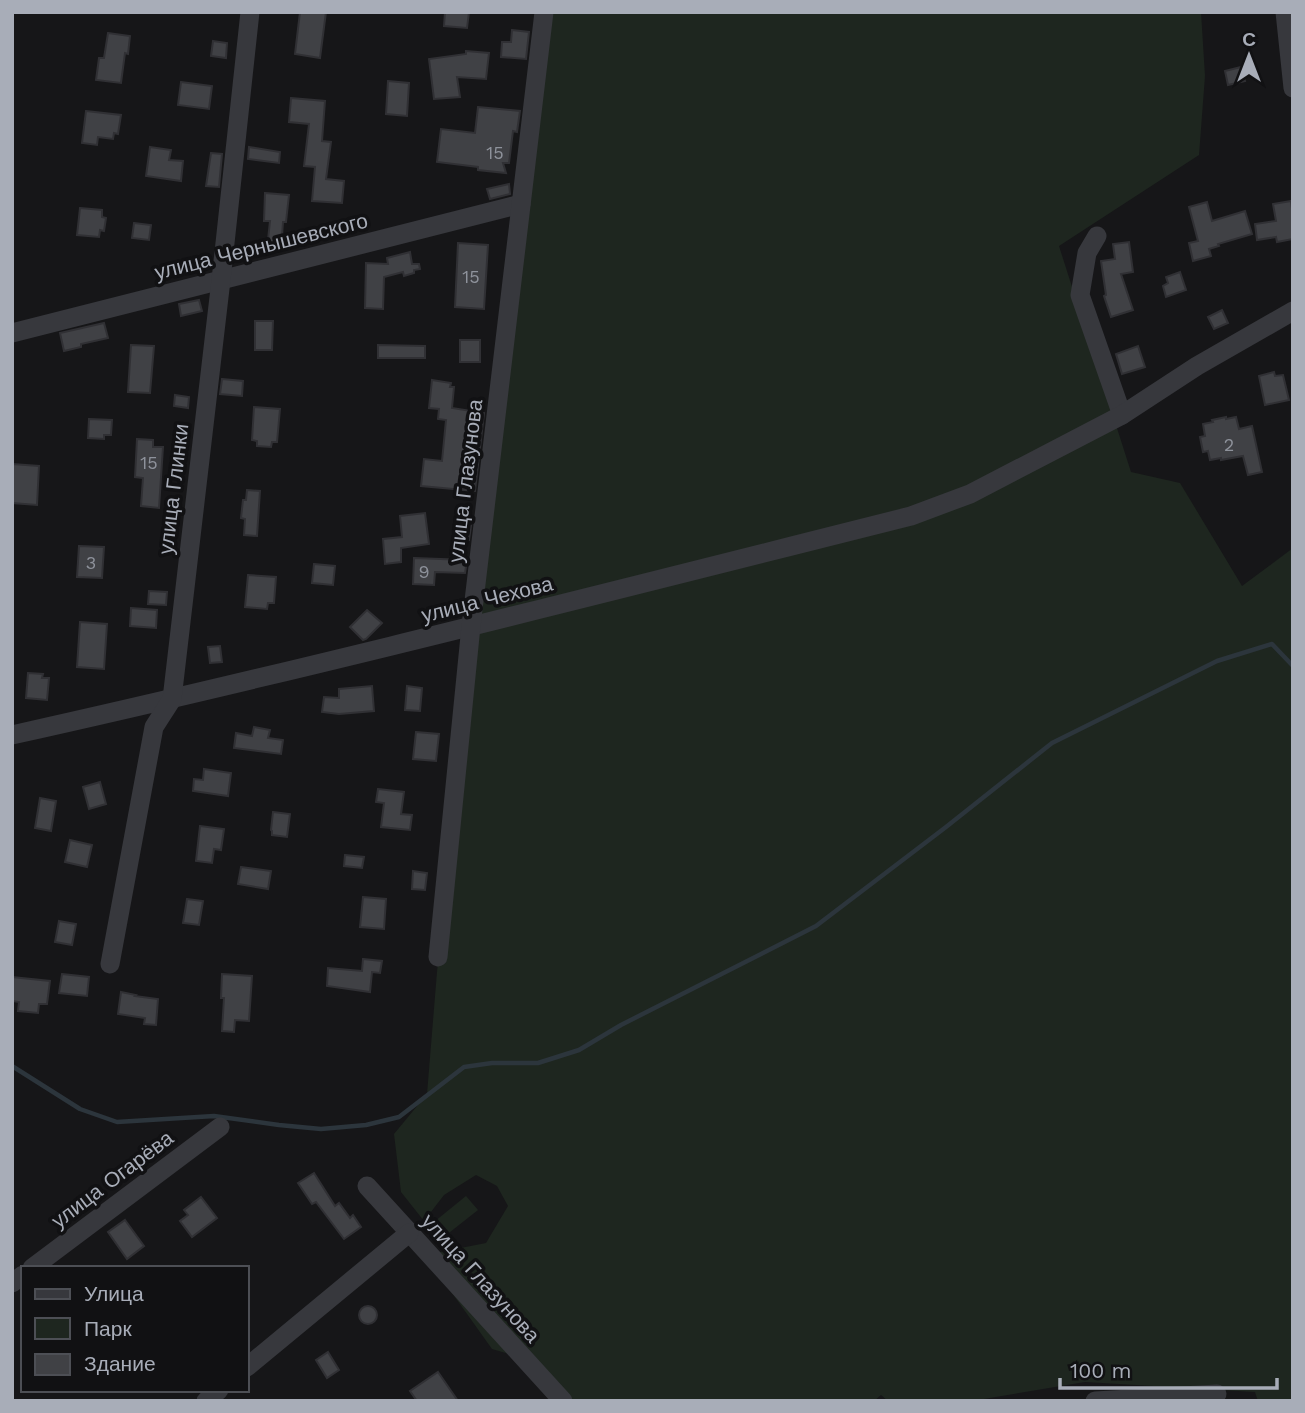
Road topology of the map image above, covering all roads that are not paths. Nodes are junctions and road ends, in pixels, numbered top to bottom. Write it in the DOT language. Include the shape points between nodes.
graph roads {
  1 [pos="250,12"];
  2 [pos="544,12"];
  3 [pos="1285,12"];
  4 [pos="1293,88"];
  5 [pos="521,204"];
  6 [pos="1097,236"];
  7 [pos="221,280"];
  8 [pos="1293,311"];
  9 [pos="12,333"];
  10 [pos="1122,415"];
  11 [pos="471,626"];
  12 [pos="172,699"];
  13 [pos="12,735"];
  14 [pos="438,957"];
  15 [pos="110,964"];
  16 [pos="220,1127"];
  17 [pos="367,1186"];
  18 [pos="409,1233"];
  19 [pos="35,1266"];
  20 [pos="248,1366"];
  21 [pos="1217,1394"];
  22 [pos="562,1401"];
  23 [pos="1095,1401"];
  1 -- 7 [label="street, улица Глинки"];
  2 -- 5 [label="street, улица Глазунова"];
  3 -- 4 [label="street"];
  5 -- 7 [label="street, улица Чернышевского"];
  5 -- 11 [label="street, улица Глазунова"];
  6 -- 10 [label="street" via="1087,253 1080,295"];
  7 -- 9 [label="street, улица Чернышевского"];
  7 -- 12 [label="street, улица Глинки"];
  8 -- 10 [label="street, улица Чехова"];
  10 -- 11 [label="street, улица Чехова" via="970,494 911,516"];
  11 -- 12 [label="street, улица Чехова"];
  11 -- 14 [label="street, улица Глазунова"];
  12 -- 13 [label="street, улица Чехова"];
  12 -- 15 [label="street, улица Глинки" via="154,727"];
  16 -- 19 [label="street, улица Огарёва"];
  17 -- 18 [label="street, улица Глазунова"];
  18 -- 20 [label="street"];
  18 -- 22 [label="street, улица Глазунова"];
  21 -- 23 [label="street"];
}
